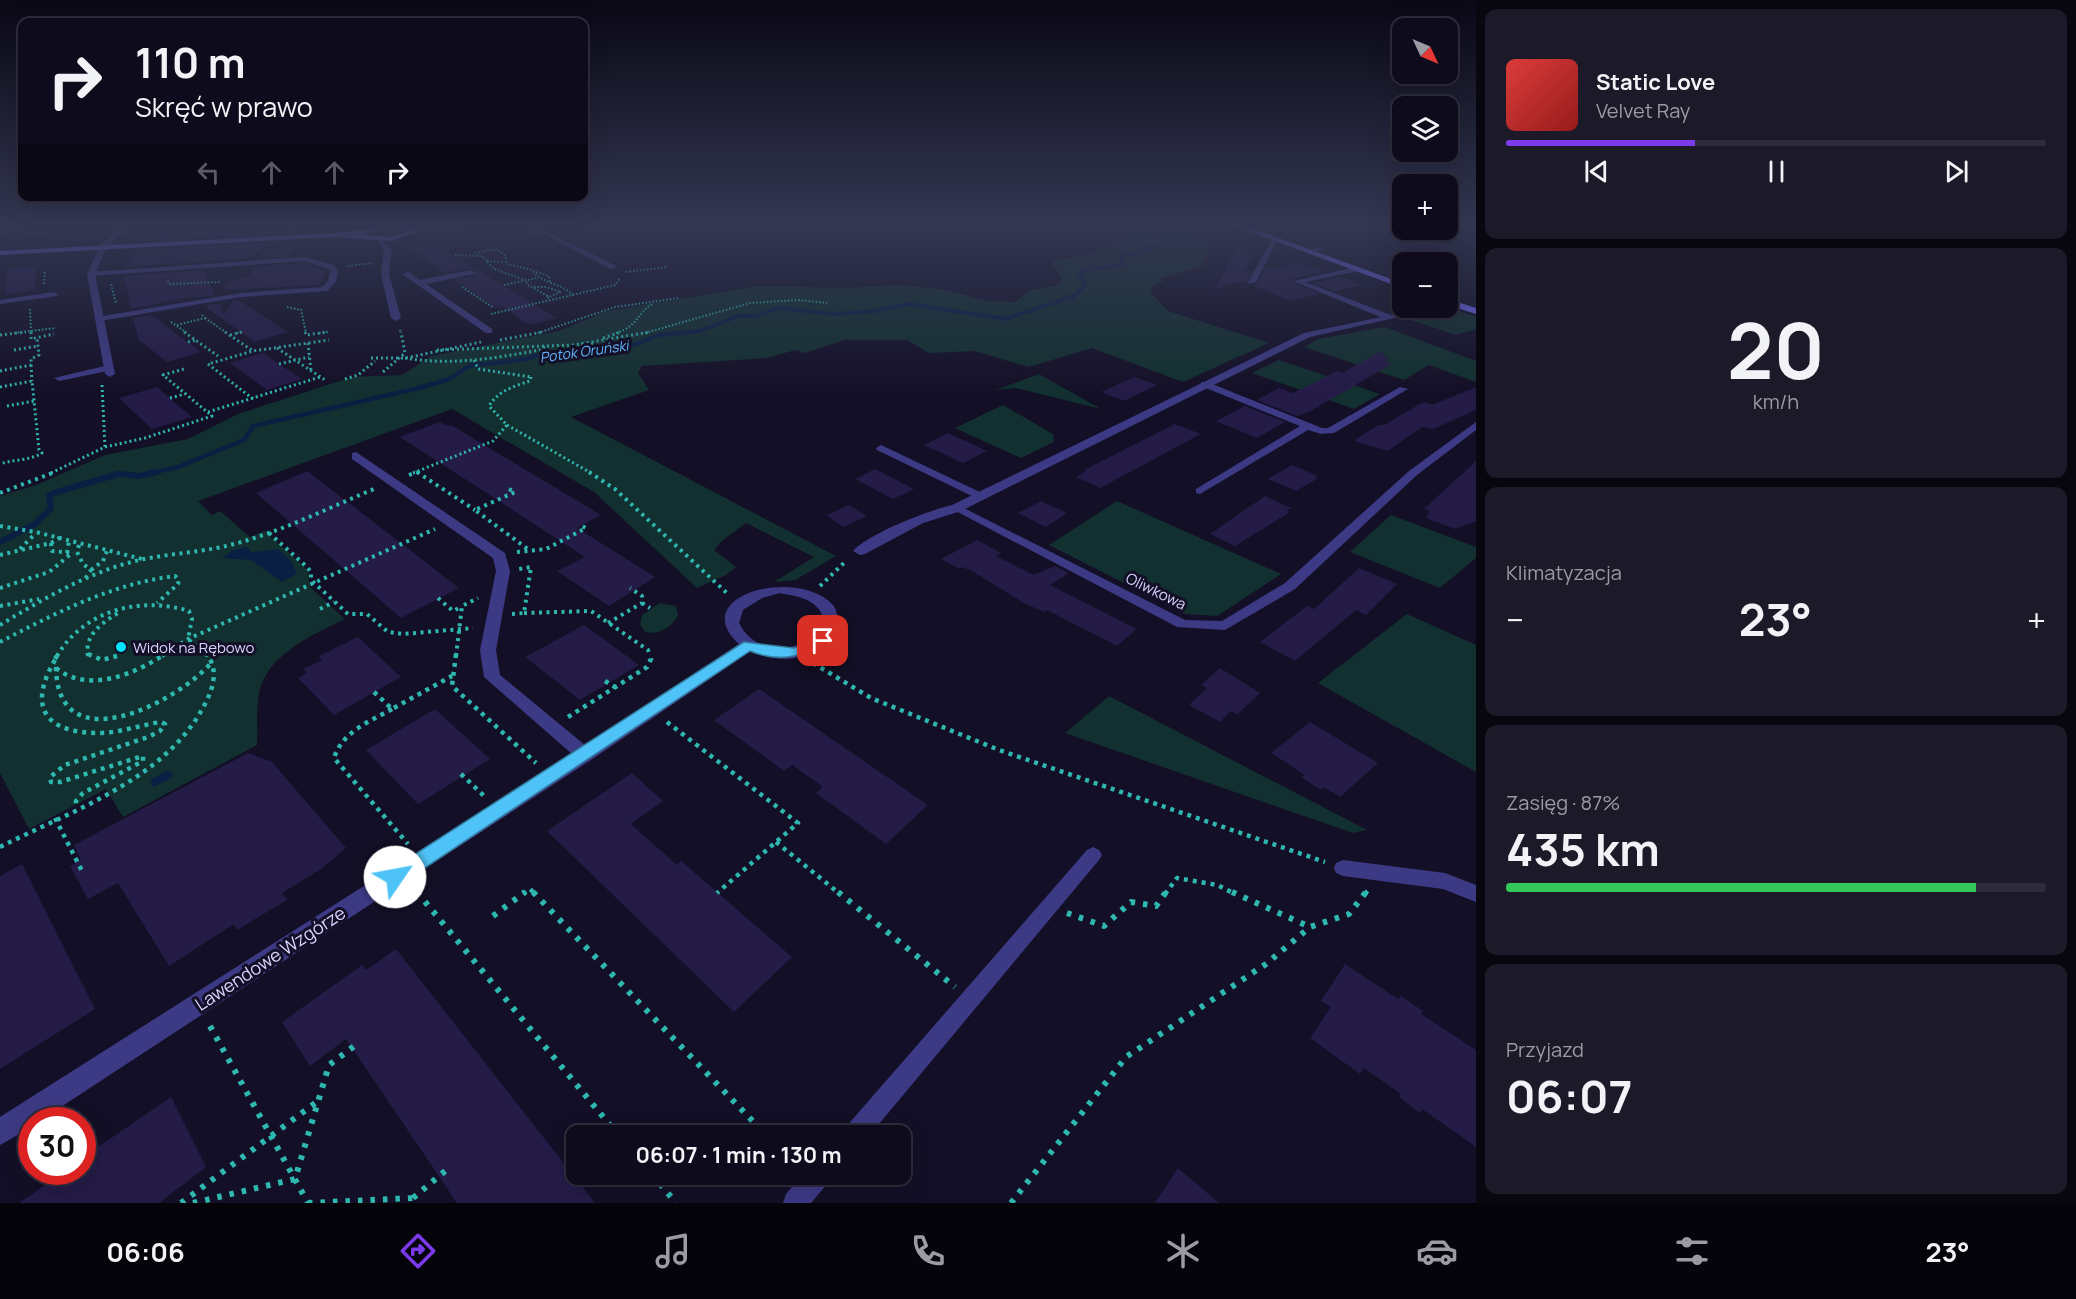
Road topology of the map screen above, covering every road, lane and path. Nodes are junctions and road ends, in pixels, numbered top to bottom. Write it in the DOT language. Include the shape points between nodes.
graph roads {
  1 [pos="93,281"];
  2 [pos="169,281"];
  3 [pos="332,281"];
  4 [pos="387,281"];
  5 [pos="415,281"];
  6 [pos="521,281"];
  7 [pos="526,281"];
  8 [pos="546,281"];
  9 [pos="618,281"];
  10 [pos="1297,281"];
  11 [pos="119,282"];
  12 [pos="220,282"];
  13 [pos="550,283"];
  14 [pos="457,284"];
  15 [pos="186,285"];
  16 [pos="504,285"];
  17 [pos="534,287"];
  18 [pos="187,290"];
  19 [pos="462,291"];
  20 [pos="54,294"];
  21 [pos="472,294"];
  22 [pos="573,295"];
  23 [pos="549,297"];
  24 [pos="679,298"];
  25 [pos="657,301"];
  26 [pos="0,302"];
  27 [pos="544,302"];
  28 [pos="827,303"];
  29 [pos="117,306"];
  30 [pos="301,306"];
  31 [pos="1458,306"];
  32 [pos="485,310"];
  33 [pos="1476,311"];
  34 [pos="1392,316"];
  35 [pos="1388,317"];
  36 [pos="396,318"];
  37 [pos="100,319"];
  38 [pos="471,319"];
  39 [pos="161,323"];
  40 [pos="177,325"];
  41 [pos="56,328"];
  42 [pos="242,332"];
  43 [pos="328,332"];
  44 [pos="489,332"];
  45 [pos="30,333"];
  46 [pos="54,334"];
  47 [pos="0,335"];
  48 [pos="230,335"];
  49 [pos="38,338"];
  50 [pos="600,339"];
  51 [pos="197,340"];
  52 [pos="329,340"];
  53 [pos="498,340"];
  54 [pos="188,342"];
  55 [pos="488,342"];
  56 [pos="308,343"];
  57 [pos="593,344"];
  58 [pos="574,345"];
  59 [pos="38,346"];
  60 [pos="545,346"];
  61 [pos="276,347"];
  62 [pos="14,350"];
  63 [pos="437,350"];
  64 [pos="253,351"];
  65 [pos="218,356"];
  66 [pos="309,357"];
  67 [pos="402,357"];
  68 [pos="371,358"];
  69 [pos="293,359"];
  70 [pos="375,360"];
  71 [pos="203,362"];
  72 [pos="208,364"];
  73 [pos="279,364"];
  74 [pos="475,364"];
  75 [pos="31,365"];
  76 [pos="184,369"];
  77 [pos="0,371"];
  78 [pos="110,371"];
  79 [pos="311,371"];
  80 [pos="383,372"];
  81 [pos="320,377"];
  82 [pos="59,378"];
  83 [pos="345,379"];
  84 [pos="325,380"];
  85 [pos="32,381"];
  86 [pos="1204,384"];
  87 [pos="0,387"];
  88 [pos="1403,389"];
  89 [pos="185,394"];
  90 [pos="171,398"];
  91 [pos="253,399"];
  92 [pos="34,401"];
  93 [pos="7,406"];
  94 [pos="208,412"];
  95 [pos="1476,424"];
  96 [pos="507,425"];
  97 [pos="1307,426"];
  98 [pos="105,447"];
  99 [pos="881,448"];
  100 [pos="449,454"];
  101 [pos="356,456"];
  102 [pos="454,457"];
  103 [pos="0,464"];
  104 [pos="417,472"];
  105 [pos="393,482"];
  106 [pos="509,489"];
  107 [pos="1200,491"];
  108 [pos="0,493"];
  109 [pos="980,496"];
  110 [pos="316,506"];
  111 [pos="956,508"];
  112 [pos="475,510"];
  113 [pos="323,511"];
  114 [pos="0,526"];
  115 [pos="582,526"];
  116 [pos="447,528"];
  117 [pos="36,533"];
  118 [pos="269,533"];
  119 [pos="428,533"];
  120 [pos="61,537"];
  121 [pos="69,540"];
  122 [pos="51,543"];
  123 [pos="79,545"];
  124 [pos="376,548"];
  125 [pos="20,550"];
  126 [pos="529,550"];
  127 [pos="860,550"];
  128 [pos="106,551"];
  129 [pos="70,553"];
  130 [pos="78,553"];
  131 [pos="383,553"];
  132 [pos="511,553"];
  133 [pos="0,555"];
  134 [pos="144,559"];
  135 [pos="514,569"];
  136 [pos="91,570"];
  137 [pos="84,579"];
  138 [pos="314,583"];
  139 [pos="0,588"];
  140 [pos="630,588"];
  141 [pos="483,596"];
  142 [pos="811,596"];
  143 [pos="43,598"];
  144 [pos="438,598"];
  145 [pos="334,602"];
  146 [pos="157,603"];
  147 [pos="642,603"];
  148 [pos="738,604"];
  149 [pos="0,606"];
  150 [pos="462,606"];
  151 [pos="650,608"];
  152 [pos="124,609"];
  153 [pos="320,609"];
  154 [pos="524,613"];
  155 [pos="507,614"];
  156 [pos="608,623"];
  157 [pos="0,625"];
  158 [pos="492,627"];
  159 [pos="458,630"];
  160 [pos="188,639"];
  161 [pos="0,642"];
  162 [pos="749,645"];
  163 [pos="117,656"];
  164 [pos="55,660"];
  165 [pos="212,662"];
  166 [pos="811,662"];
  167 [pos="56,668"];
  168 [pos="452,675"];
  169 [pos="605,681"];
  170 [pos="615,687"];
  171 [pos="374,692"];
  172 [pos="392,709"];
  173 [pos="664,720"];
  174 [pos="573,726"];
  175 [pos="585,755"];
  176 [pos="536,763"];
  177 [pos="461,774"];
  178 [pos="484,796"];
  179 [pos="76,807"];
  180 [pos="55,818"];
  181 [pos="776,842"];
  182 [pos="408,844"];
  183 [pos="0,847"];
  184 [pos="1093,855"];
  185 [pos="1343,868"];
  186 [pos="82,871"];
  187 [pos="1383,873"];
  188 [pos="414,889"];
  189 [pos="717,893"];
  190 [pos="1476,894"];
  191 [pos="1049,907"];
  192 [pos="493,916"];
  193 [pos="1310,927"];
  194 [pos="970,999"];
  195 [pos="210,1026"];
  196 [pos="357,1044"];
  197 [pos="319,1101"];
  198 [pos="610,1125"];
  199 [pos="756,1125"];
  200 [pos="862,1125"];
  201 [pos="0,1132"];
  202 [pos="271,1136"];
  203 [pos="451,1166"];
  204 [pos="295,1179"];
  205 [pos="661,1185"];
  206 [pos="810,1185"];
  207 [pos="413,1201"];
  208 [pos="181,1203"];
  209 [pos="193,1203"];
  210 [pos="308,1203"];
  211 [pos="676,1203"];
  212 [pos="795,1203"];
  213 [pos="1011,1203"];
  1 -- 37 [label="street"];
  2 -- 15 [label="path"];
  3 -- 37 [label="lane" via="324,289 242,295"];
  4 -- 36 [label="street"];
  5 -- 38 [label="lane"];
  6 -- 16 [label="path"];
  7 -- 17 [label="path"];
  8 -- 13 [label="path"];
  9 -- 22 [label="path"];
  10 -- 35 [label="lane"];
  11 -- 29 [label="path" via="111,284"];
  12 -- 15 [label="path"];
  13 -- 22 [label="path"];
  14 -- 21 [label="path"];
  15 -- 18 [label="path"];
  17 -- 23 [label="path"];
  17 -- 23 [label="path" via="560,290"];
  19 -- 21 [label="path"];
  20 -- 26 [label="lane"];
  21 -- 32 [label="path" via="494,308"];
  22 -- 27 [label="path"];
  23 -- 27 [label="path"];
  24 -- 25 [label="path"];
  25 -- 50 [label="path" via="645,308 631,328"];
  25 -- 53 [label="path" via="615,307 536,334"];
  27 -- 38 [label="path"];
  28 -- 50 [label="path" via="750,303 646,333"];
  30 -- 43 [label="path" via="306,335"];
  31 -- 33 [label="street"];
  34 -- 35 [label="street"];
  35 -- 86 [label="street" via="1307,335"];
  36 -- 67 [label="path" via="406,349"];
  37 -- 78 [label="street"];
  38 -- 44 [label="lane"];
  39 -- 40 [label="path" via="172,321"];
  40 -- 48 [label="path" via="205,318"];
  40 -- 51 [label="path"];
  41 -- 47 [label="path"];
  42 -- 48 [label="path"];
  45 -- 49 [label="path" via="31,339"];
  46 -- 49 [label="path"];
  48 -- 64 [label="path"];
  49 -- 59 [label="path"];
  50 -- 58 [label="path"];
  51 -- 54 [label="path"];
  51 -- 65 [label="path"];
  52 -- 56 [label="path"];
  55 -- 63 [label="path"];
  56 -- 61 [label="path"];
  56 -- 66 [label="path"];
  57 -- 58 [label="path"];
  58 -- 60 [label="path"];
  59 -- 62 [label="path"];
  59 -- 75 [label="path" via="39,355 31,359"];
  60 -- 63 [label="path"];
  60 -- 74 [label="path"];
  61 -- 64 [label="path"];
  61 -- 69 [label="path"];
  63 -- 67 [label="path"];
  64 -- 72 [label="path"];
  66 -- 69 [label="path"];
  66 -- 79 [label="path"];
  67 -- 70 [label="path"];
  67 -- 74 [label="path" via="428,364"];
  67 -- 80 [label="path"];
  68 -- 70 [label="path"];
  69 -- 73 [label="path"];
  69 -- 79 [label="path"];
  70 -- 83 [label="path" via="358,375"];
  71 -- 72 [label="path"];
  72 -- 91 [label="path"];
  74 -- 96 [label="path" via="490,373 531,377 492,399 489,406"];
  75 -- 77 [label="path"];
  75 -- 85 [label="path"];
  76 -- 89 [label="path" via="163,375"];
  78 -- 82 [label="lane"];
  78 -- 98 [label="path" via="100,387"];
  79 -- 81 [label="path"];
  81 -- 84 [label="path"];
  81 -- 91 [label="path"];
  85 -- 87 [label="path"];
  85 -- 92 [label="path"];
  86 -- 97 [label="lane"];
  86 -- 109 [label="street"];
  88 -- 97 [label="lane" via="1330,431"];
  89 -- 90 [label="path"];
  89 -- 94 [label="path"];
  91 -- 94 [label="path"];
  92 -- 93 [label="path"];
  92 -- 103 [label="path" via="42,453 32,459"];
  94 -- 98 [label="path" via="212,416"];
  95 -- 111 [label="lane, Oliwkowa" via="1413,473 1290,585 1226,626 1182,624"];
  96 -- 102 [label="path" via="493,441"];
  96 -- 148 [label="path" via="615,489"];
  97 -- 107 [label="lane"];
  98 -- 108 [label="path" via="60,470"];
  99 -- 109 [label="lane"];
  100 -- 102 [label="path"];
  101 -- 105 [label="street"];
  102 -- 104 [label="path"];
  104 -- 105 [label="path"];
  104 -- 112 [label="path"];
  105 -- 113 [label="path"];
  105 -- 116 [label="street"];
  106 -- 112 [label="path" via="515,492"];
  109 -- 111 [label="street"];
  110 -- 113 [label="path"];
  111 -- 127 [label="street" via="935,512"];
  112 -- 126 [label="path"];
  113 -- 118 [label="path"];
  114 -- 117 [label="path"];
  115 -- 126 [label="path" via="586,528 546,549"];
  116 -- 119 [label="path"];
  116 -- 119 [label="path"];
  116 -- 158 [label="street" via="494,551 502,562"];
  117 -- 120 [label="path"];
  117 -- 125 [label="path"];
  118 -- 134 [label="path" via="207,550"];
  118 -- 138 [label="path" via="307,567"];
  119 -- 131 [label="path"];
  120 -- 121 [label="path"];
  120 -- 122 [label="path"];
  121 -- 123 [label="path"];
  121 -- 129 [label="path"];
  122 -- 125 [label="path"];
  122 -- 129 [label="path" via="51,551"];
  123 -- 128 [label="path"];
  123 -- 130 [label="path"];
  124 -- 131 [label="path"];
  125 -- 133 [label="path"];
  126 -- 132 [label="path"];
  127 -- 142 [label="path" via="832,572"];
  128 -- 134 [label="path"];
  128 -- 136 [label="path" via="103,561"];
  129 -- 130 [label="path"];
  129 -- 139 [label="path" via="53,570"];
  130 -- 136 [label="path"];
  131 -- 138 [label="path"];
  134 -- 137 [label="path"];
  135 -- 154 [label="path" via="531,567"];
  136 -- 137 [label="path"];
  137 -- 143 [label="path"];
  138 -- 145 [label="path"];
  138 -- 160 [label="path"];
  140 -- 147 [label="path" via="642,596"];
  141 -- 150 [label="path"];
  142 -- 148 [label="street" via="788,590 763,591"];
  142 -- 162 [label="street" via="830,612 833,622 823,641 796,652 763,651"];
  143 -- 149 [label="path"];
  143 -- 157 [label="path"];
  144 -- 150 [label="path" via="453,611"];
  145 -- 153 [label="path"];
  145 -- 159 [label="path" via="348,614 367,614 388,632"];
  146 -- 152 [label="path"];
  146 -- 160 [label="path" via="189,611 192,619"];
  146 -- 161 [label="path" via="178,584 175,576 128,585 78,603"];
  147 -- 151 [label="path"];
  147 -- 156 [label="path"];
  148 -- 162 [label="street" via="732,614 732,625"];
  150 -- 159 [label="path"];
  152 -- 163 [label="path" via="96,630 85,649 88,656 103,661"];
  152 -- 164 [label="path" via="68,637"];
  154 -- 155 [label="path"];
  154 -- 156 [label="path" via="591,611"];
  156 -- 170 [label="path" via="648,650 651,658 647,667"];
  158 -- 159 [label="path"];
  158 -- 175 [label="street" via="488,650 492,677"];
  159 -- 168 [label="path"];
  160 -- 165 [label="path" via="207,652"];
  160 -- 167 [label="path" via="144,668 113,678 84,680 66,676"];
  162 -- 175 [label="street, Lawendowe Wzgórze"];
  164 -- 167 [label="path"];
  164 -- 179 [label="path" via="46,672 38,698 51,721 62,727 102,732 165,724 160,731 53,772 51,782 60,782 143,756 143,761 83,793"];
  165 -- 167 [label="path" via="186,688 159,703 113,717 91,717 66,708 57,686"];
  165 -- 179 [label="path" via="216,682 189,732 144,771"];
  166 -- 185 [label="path" via="871,698 999,750"];
  168 -- 172 [label="path"];
  168 -- 176 [label="path" via="452,686"];
  169 -- 170 [label="path"];
  170 -- 174 [label="path" via="564,720"];
  171 -- 172 [label="path"];
  172 -- 182 [label="path" via="341,740 334,758"];
  173 -- 181 [label="path" via="798,824"];
  175 -- 201 [label="street, Lawendowe Wzgórze"];
  177 -- 178 [label="path"];
  179 -- 180 [label="path"];
  180 -- 183 [label="path"];
  180 -- 186 [label="path"];
  181 -- 189 [label="path"];
  181 -- 194 [label="path"];
  184 -- 191 [label="lane"];
  185 -- 187 [label="lane"];
  187 -- 190 [label="lane" via="1445,881"];
  187 -- 193 [label="path" via="1349,914"];
  188 -- 198 [label="path"];
  191 -- 193 [label="path" via="1104,926 1131,902 1156,906 1177,878 1217,885"];
  191 -- 194 [label="lane"];
  192 -- 199 [label="path" via="530,889"];
  193 -- 213 [label="path" via="1266,964 1126,1057"];
  194 -- 200 [label="lane"];
  195 -- 202 [label="path"];
  196 -- 197 [label="path" via="329,1065"];
  197 -- 202 [label="path"];
  197 -- 204 [label="path"];
  202 -- 204 [label="path"];
  202 -- 208 [label="path"];
  203 -- 207 [label="path"];
  204 -- 209 [label="path"];
  204 -- 210 [label="path"];
  205 -- 211 [label="path"];
  206 -- 212 [label="lane"];
  207 -- 210 [label="path"];
}
